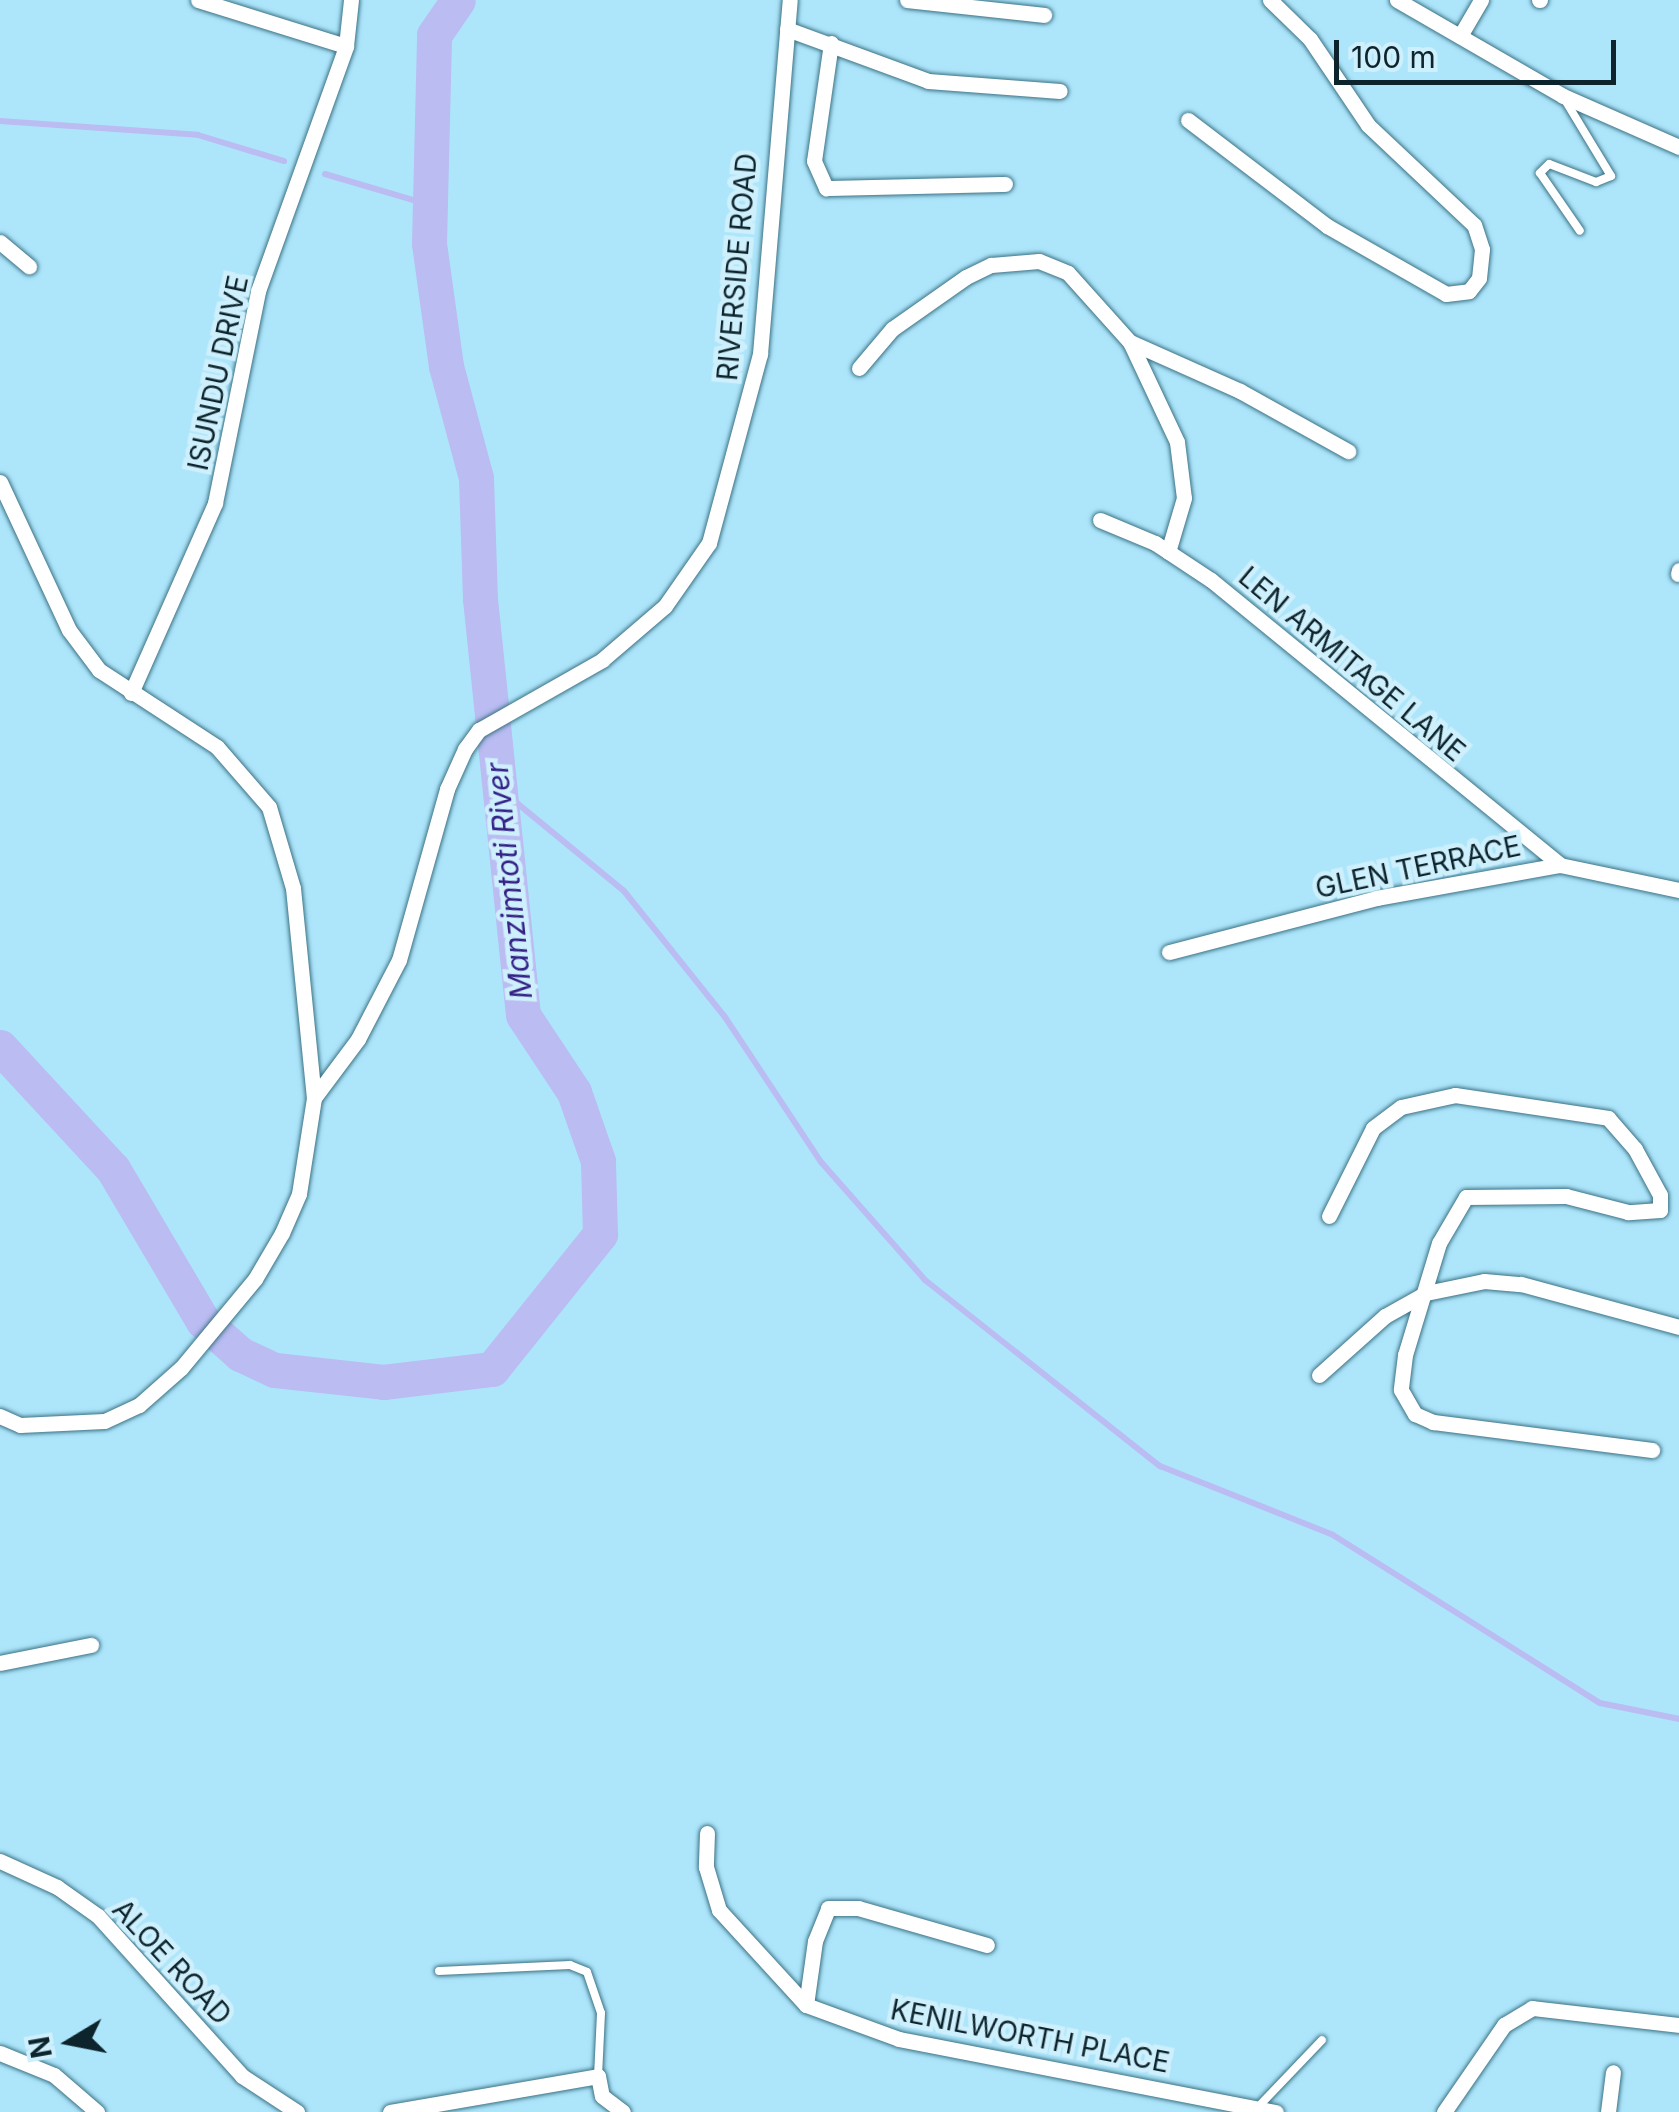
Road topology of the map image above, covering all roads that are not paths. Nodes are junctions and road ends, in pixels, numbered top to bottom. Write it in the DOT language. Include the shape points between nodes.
graph roads {
  1 [pos="198,0"];
  2 [pos="351,0"];
  3 [pos="790,0"];
  4 [pos="906,0"];
  5 [pos="1270,0"];
  6 [pos="1397,0"];
  7 [pos="1481,0"];
  8 [pos="1044,15"];
  9 [pos="787,29"];
  10 [pos="1460,36"];
  11 [pos="831,42"];
  12 [pos="346,46"];
  13 [pos="1060,91"];
  14 [pos="1563,96"];
  15 [pos="1188,120"];
  16 [pos="1679,147"];
  17 [pos="1006,184"];
  18 [pos="1580,232"];
  19 [pos="0,242"];
  20 [pos="29,266"];
  21 [pos="1130,342"];
  22 [pos="859,368"];
  23 [pos="1348,451"];
  24 [pos="0,482"];
  25 [pos="1100,520"];
  26 [pos="1168,552"];
  27 [pos="131,693"];
  28 [pos="1560,865"];
  29 [pos="1679,890"];
  30 [pos="1168,952"];
  31 [pos="314,1098"];
  32 [pos="1329,1216"];
  33 [pos="1426,1293"];
  34 [pos="1679,1327"];
  35 [pos="1319,1375"];
  36 [pos="0,1416"];
  37 [pos="1652,1450"];
  38 [pos="92,1644"];
  39 [pos="0,1663"];
  40 [pos="708,1833"];
  41 [pos="0,1861"];
  42 [pos="986,1945"];
  43 [pos="439,1971"];
  44 [pos="806,2005"];
  45 [pos="1679,2025"];
  46 [pos="1322,2040"];
  47 [pos="0,2053"];
  48 [pos="1613,2072"];
  49 [pos="598,2076"];
  50 [pos="1257,2108"];
  51 [pos="97,2112"];
  52 [pos="297,2112"];
  53 [pos="390,2112"];
  54 [pos="623,2112"];
  55 [pos="1276,2112"];
  56 [pos="1444,2112"];
  57 [pos="1608,2112"];
  1 -- 12 [label="street"];
  2 -- 12 [label="street, ISUNDU DRIVE"];
  3 -- 9 [label="street, RIVERSIDE ROAD"];
  4 -- 8 [label="street"];
  5 -- 15 [label="street" via="1310,40 1368,125 1474,225 1482,249 1479,278 1468,291 1446,294 1327,226"];
  6 -- 10 [label="street"];
  7 -- 10 [label="street"];
  9 -- 11 [label="street"];
  9 -- 31 [label="street, RIVERSIDE ROAD" via="760,354 708,544 665,606 549,696 479,730 465,749 447,789 426,883 398,960 358,1039"];
  10 -- 14 [label="street"];
  11 -- 13 [label="street" via="928,81"];
  11 -- 17 [label="street" via="814,161 826,188"];
  12 -- 27 [label="street, ISUNDU DRIVE" via="258,291 214,503"];
  14 -- 16 [label="street"];
  14 -- 18 [label="lane" via="1611,176 1596,182 1549,164 1540,173"];
  19 -- 20 [label="street"];
  21 -- 22 [label="street" via="1068,272 1038,261 1015,262 966,276 892,328"];
  21 -- 23 [label="street" via="1240,391"];
  21 -- 26 [label="street" via="1184,468 1181,522"];
  24 -- 27 [label="street" via="70,630 99,670"];
  25 -- 26 [label="street, LEN ARMITAGE LANE"];
  26 -- 28 [label="street, LEN ARMITAGE LANE"];
  27 -- 31 [label="street" via="217,746 269,808 293,888"];
  28 -- 29 [label="street, GLEN TERRACE"];
  28 -- 30 [label="street, GLEN TERRACE" via="1376,898"];
  31 -- 36 [label="street" via="299,1194 254,1279 181,1368 138,1405 104,1421 20,1425"];
  32 -- 33 [label="street" via="1373,1128 1427,1098 1542,1103 1596,1112 1620,1128 1660,1195 1660,1210 1648,1215 1566,1196 1466,1197 1447,1220"];
  33 -- 34 [label="street" via="1484,1281 1521,1284"];
  33 -- 35 [label="street" via="1354,1339"];
  33 -- 37 [label="street" via="1402,1371 1402,1390 1416,1414 1476,1432"];
  38 -- 39 [label="street"];
  40 -- 44 [label="street, KENILWORTH PLACE" via="706,1867 719,1910"];
  41 -- 52 [label="street, ALOE ROAD" via="57,1886 98,1916 242,2076"];
  42 -- 44 [label="street" via="858,1908 828,1908 815,1941"];
  43 -- 49 [label="lane" via="570,1965 587,1972 601,2013"];
  44 -- 50 [label="street, KENILWORTH PLACE" via="899,2039"];
  45 -- 56 [label="street" via="1532,2008 1504,2026"];
  46 -- 50 [label="lane"];
  47 -- 51 [label="street" via="54,2075"];
  48 -- 57 [label="street"];
  49 -- 53 [label="street"];
  49 -- 54 [label="street" via="602,2096"];
  50 -- 55 [label="street, KENILWORTH PLACE"];
}
